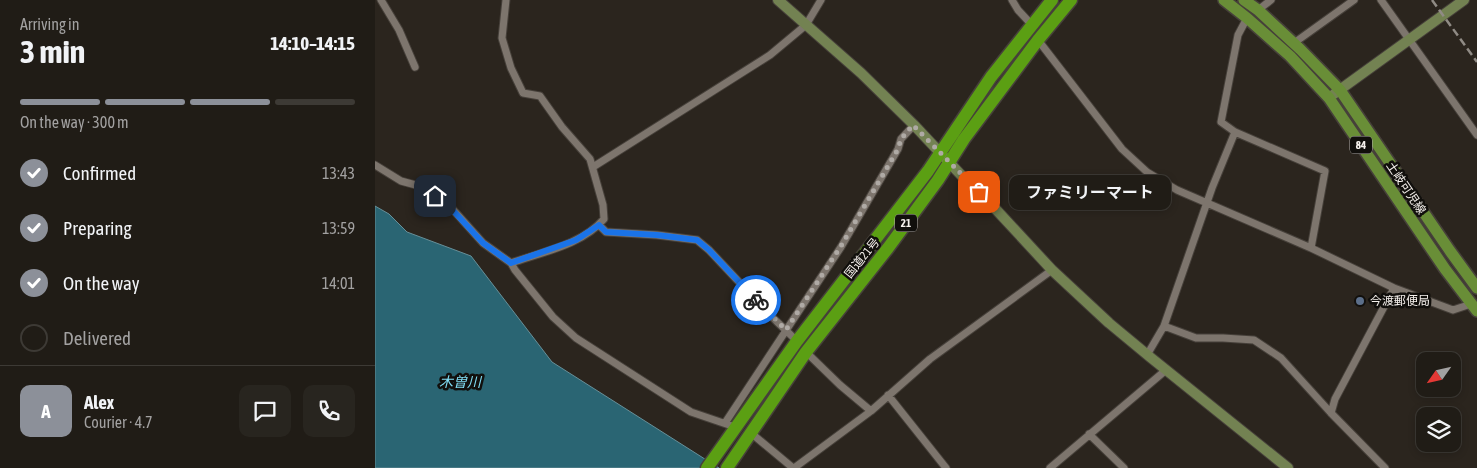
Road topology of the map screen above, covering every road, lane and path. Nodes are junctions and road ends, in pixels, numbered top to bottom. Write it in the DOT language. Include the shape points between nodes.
graph roads {
  1 [pos="381,0"];
  2 [pos="505,0"];
  3 [pos="778,0"];
  4 [pos="821,0"];
  5 [pos="1012,0"];
  6 [pos="1053,0"];
  7 [pos="1071,0"];
  8 [pos="1224,0"];
  9 [pos="1244,0"];
  10 [pos="1271,0"];
  11 [pos="1355,0"];
  12 [pos="1381,0"];
  13 [pos="1464,0"];
  14 [pos="1258,10"];
  15 [pos="1247,18"];
  16 [pos="806,25"];
  17 [pos="1032,25"];
  18 [pos="1038,40"];
  19 [pos="1410,40"];
  20 [pos="1294,43"];
  21 [pos="415,67"];
  22 [pos="1340,90"];
  23 [pos="1329,98"];
  24 [pos="913,125"];
  25 [pos="1235,132"];
  26 [pos="1477,134"];
  27 [pos="940,152"];
  28 [pos="949,162"];
  29 [pos="375,164"];
  30 [pos="593,167"];
  31 [pos="1207,203"];
  32 [pos="599,225"];
  33 [pos="1311,248"];
  34 [pos="511,263"];
  35 [pos="1052,270"];
  36 [pos="1394,288"];
  37 [pos="1477,288"];
  38 [pos="1474,308"];
  39 [pos="1164,326"];
  40 [pos="786,330"];
  41 [pos="797,341"];
  42 [pos="806,352"];
  43 [pos="1147,355"];
  44 [pos="1166,370"];
  45 [pos="888,395"];
  46 [pos="871,411"];
  47 [pos="1331,413"];
  48 [pos="730,425"];
  49 [pos="751,433"];
  50 [pos="1089,434"];
  51 [pos="707,468"];
  52 [pos="727,468"];
  53 [pos="793,468"];
  54 [pos="946,468"];
  55 [pos="1050,468"];
  56 [pos="1123,468"];
  57 [pos="1288,468"];
  58 [pos="1385,468"];
  1 -- 21 [label="street"];
  2 -- 30 [label="street" via="502,38 523,93 540,96"];
  3 -- 16 [label="street"];
  4 -- 16 [label="street"];
  5 -- 17 [label="street"];
  6 -- 17 [label="highway, 国道21号 / 21"];
  7 -- 18 [label="highway, 国道21号 / 21"];
  8 -- 15 [label="main road, 土岐可児線 / 84"];
  9 -- 14 [label="main road, 土岐可児線 / 84"];
  10 -- 14 [label="street"];
  11 -- 20 [label="street"];
  12 -- 19 [label="street"];
  13 -- 19 [label="street"];
  14 -- 20 [label="main road, 土岐可児線 / 84"];
  15 -- 23 [label="main road, 土岐可児線 / 84" via="1290,56"];
  15 -- 25 [label="street" via="1238,35 1221,122"];
  16 -- 24 [label="street"];
  16 -- 30 [label="street" via="770,55"];
  17 -- 27 [label="highway, 国道21号 / 21"];
  18 -- 28 [label="highway, 国道21号 / 21"];
  18 -- 31 [label="street" via="1122,149 1147,172"];
  19 -- 22 [label="street"];
  19 -- 26 [label="street"];
  20 -- 22 [label="main road, 土岐可児線 / 84"];
  22 -- 23 [label="street"];
  22 -- 37 [label="main road, 土岐可児線 / 84"];
  23 -- 38 [label="main road, 土岐可児線 / 84"];
  24 -- 27 [label="street"];
  24 -- 40 [label="street" via="901,139 841,246"];
  25 -- 31 [label="street"];
  25 -- 33 [label="street" via="1325,171"];
  27 -- 28 [label="street"];
  27 -- 41 [label="highway, 国道21号 / 21"];
  28 -- 35 [label="street"];
  28 -- 42 [label="highway, 国道21号 / 21" via="888,248"];
  29 -- 34 [label="street" via="401,181 423,187 447,204 483,243"];
  30 -- 32 [label="street" via="603,205 604,219"];
  31 -- 33 [label="street"];
  31 -- 39 [label="street"];
  32 -- 34 [label="street" via="576,240"];
  32 -- 40 [label="street" via="606,232 697,240"];
  33 -- 36 [label="street"];
  34 -- 48 [label="street" via="553,317 576,338 691,412"];
  35 -- 43 [label="street"];
  35 -- 45 [label="street" via="930,359"];
  36 -- 38 [label="street" via="1453,310"];
  36 -- 47 [label="street"];
  39 -- 43 [label="street"];
  39 -- 47 [label="street" via="1196,338 1254,340 1281,358"];
  40 -- 41 [label="street"];
  40 -- 48 [label="street"];
  41 -- 48 [label="highway, 国道21号 / 21"];
  42 -- 46 [label="street"];
  42 -- 49 [label="highway, 国道21号 / 21"];
  43 -- 44 [label="street"];
  44 -- 50 [label="street"];
  44 -- 57 [label="street"];
  45 -- 46 [label="street"];
  45 -- 54 [label="street"];
  46 -- 53 [label="street"];
  47 -- 58 [label="street"];
  48 -- 51 [label="highway, 国道21号 / 21" via="727,439"];
  49 -- 52 [label="highway, 国道21号 / 21"];
  49 -- 53 [label="street"];
  50 -- 55 [label="street"];
  50 -- 56 [label="street"];
}
